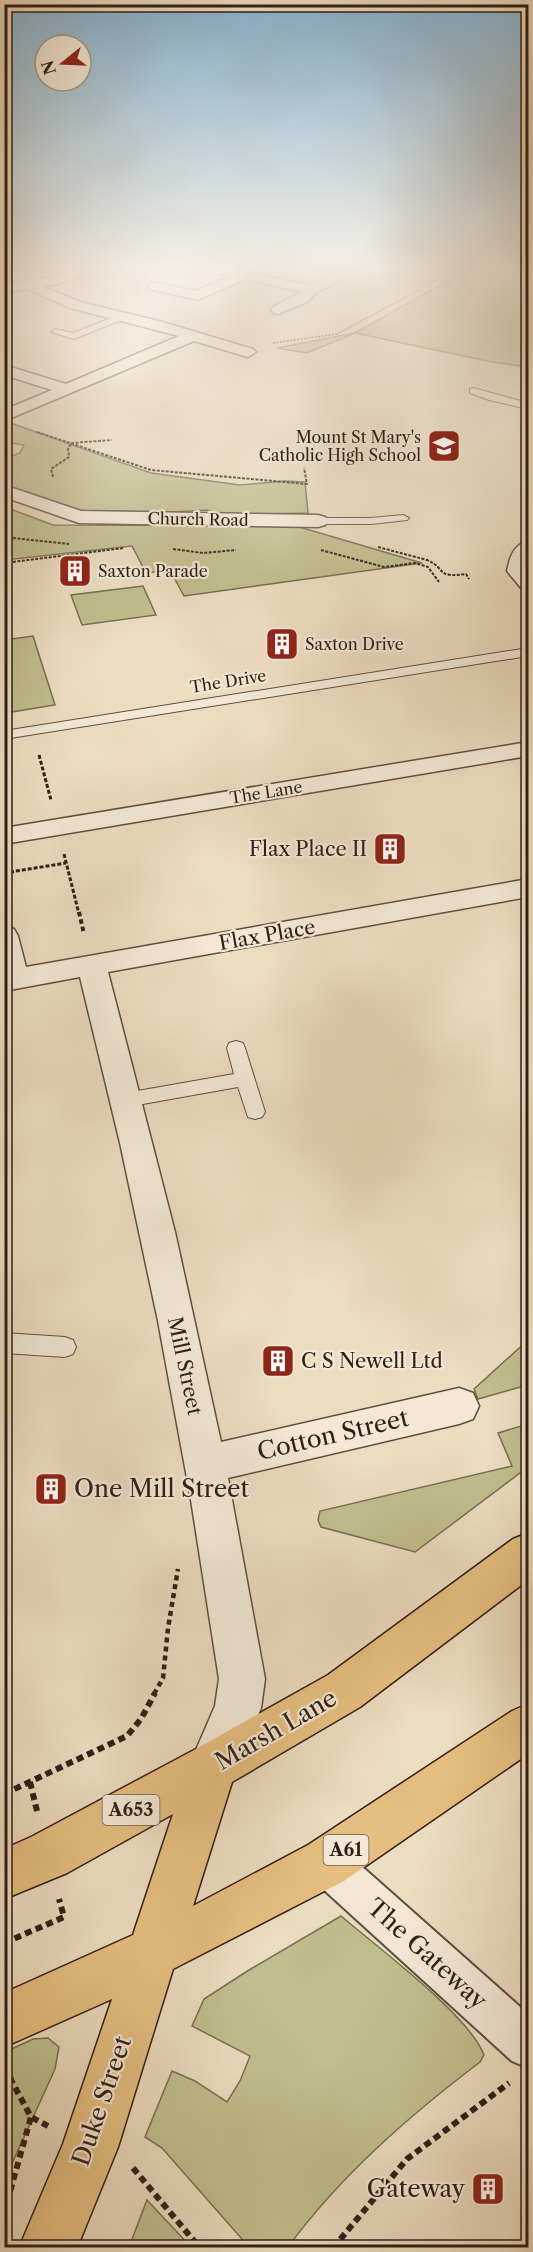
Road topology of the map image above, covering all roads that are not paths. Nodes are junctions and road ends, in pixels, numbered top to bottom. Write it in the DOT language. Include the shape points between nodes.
graph roads {
  1 [pos="14,373"];
  2 [pos="105,373"];
  3 [pos="67,389"];
  4 [pos="473,391"];
  5 [pos="528,406"];
  6 [pos="4,416"];
  7 [pos="4,490"];
  8 [pos="403,518"];
  9 [pos="386,520"];
  10 [pos="318,521"];
  11 [pos="394,531"];
  12 [pos="528,547"];
  13 [pos="528,584"];
  14 [pos="528,652"];
  15 [pos="4,735"];
  16 [pos="528,749"];
  17 [pos="4,836"];
  18 [pos="528,888"];
  19 [pos="4,936"];
  20 [pos="92,967"];
  21 [pos="9,980"];
  22 [pos="236,1048"];
  23 [pos="245,1079"];
  24 [pos="126,1100"];
  25 [pos="255,1112"];
  26 [pos="4,1343"];
  27 [pos="66,1347"];
  28 [pos="459,1406"];
  29 [pos="207,1464"];
  30 [pos="528,1554"];
  31 [pos="528,1726"];
  32 [pos="213,1766"];
  33 [pos="326,1863"];
  34 [pos="4,1874"];
  35 [pos="151,1953"];
  36 [pos="6,2041"];
  37 [pos="524,2060"];
  38 [pos="48,2247"];
  1 -- 3 [label="street"];
  2 -- 3 [label="street"];
  3 -- 6 [label="street"];
  4 -- 5 [label="lane"];
  7 -- 10 [label="street, Church Road" via="79,517"];
  8 -- 9 [label="lane"];
  9 -- 10 [label="lane"];
  9 -- 11 [label="lane"];
  12 -- 13 [label="street" via="521,554 517,571"];
  14 -- 15 [label="lane, The Drive"];
  16 -- 17 [label="street, The Lane"];
  18 -- 20 [label="street, Flax Place"];
  19 -- 21 [label="street"];
  20 -- 21 [label="street, Flax Place"];
  20 -- 24 [label="street, Mill Street"];
  22 -- 23 [label="lane"];
  23 -- 24 [label="lane"];
  23 -- 25 [label="lane"];
  24 -- 29 [label="street, Mill Street"];
  26 -- 27 [label="lane"];
  28 -- 29 [label="street, Cotton Street"];
  29 -- 32 [label="street, Mill Street" via="242,1679 238,1708"];
  30 -- 32 [label="highway, Marsh Lane" via="344,1691"];
  31 -- 33 [label="highway, A61"];
  32 -- 34 [label="highway, Marsh Lane / A653" via="49,1855"];
  32 -- 35 [label="highway, Duke Street"];
  33 -- 35 [label="highway, A61"];
  33 -- 37 [label="street, The Gateway"];
  35 -- 36 [label="highway, A61"];
  35 -- 38 [label="highway, Duke Street" via="90,2147"];
}
